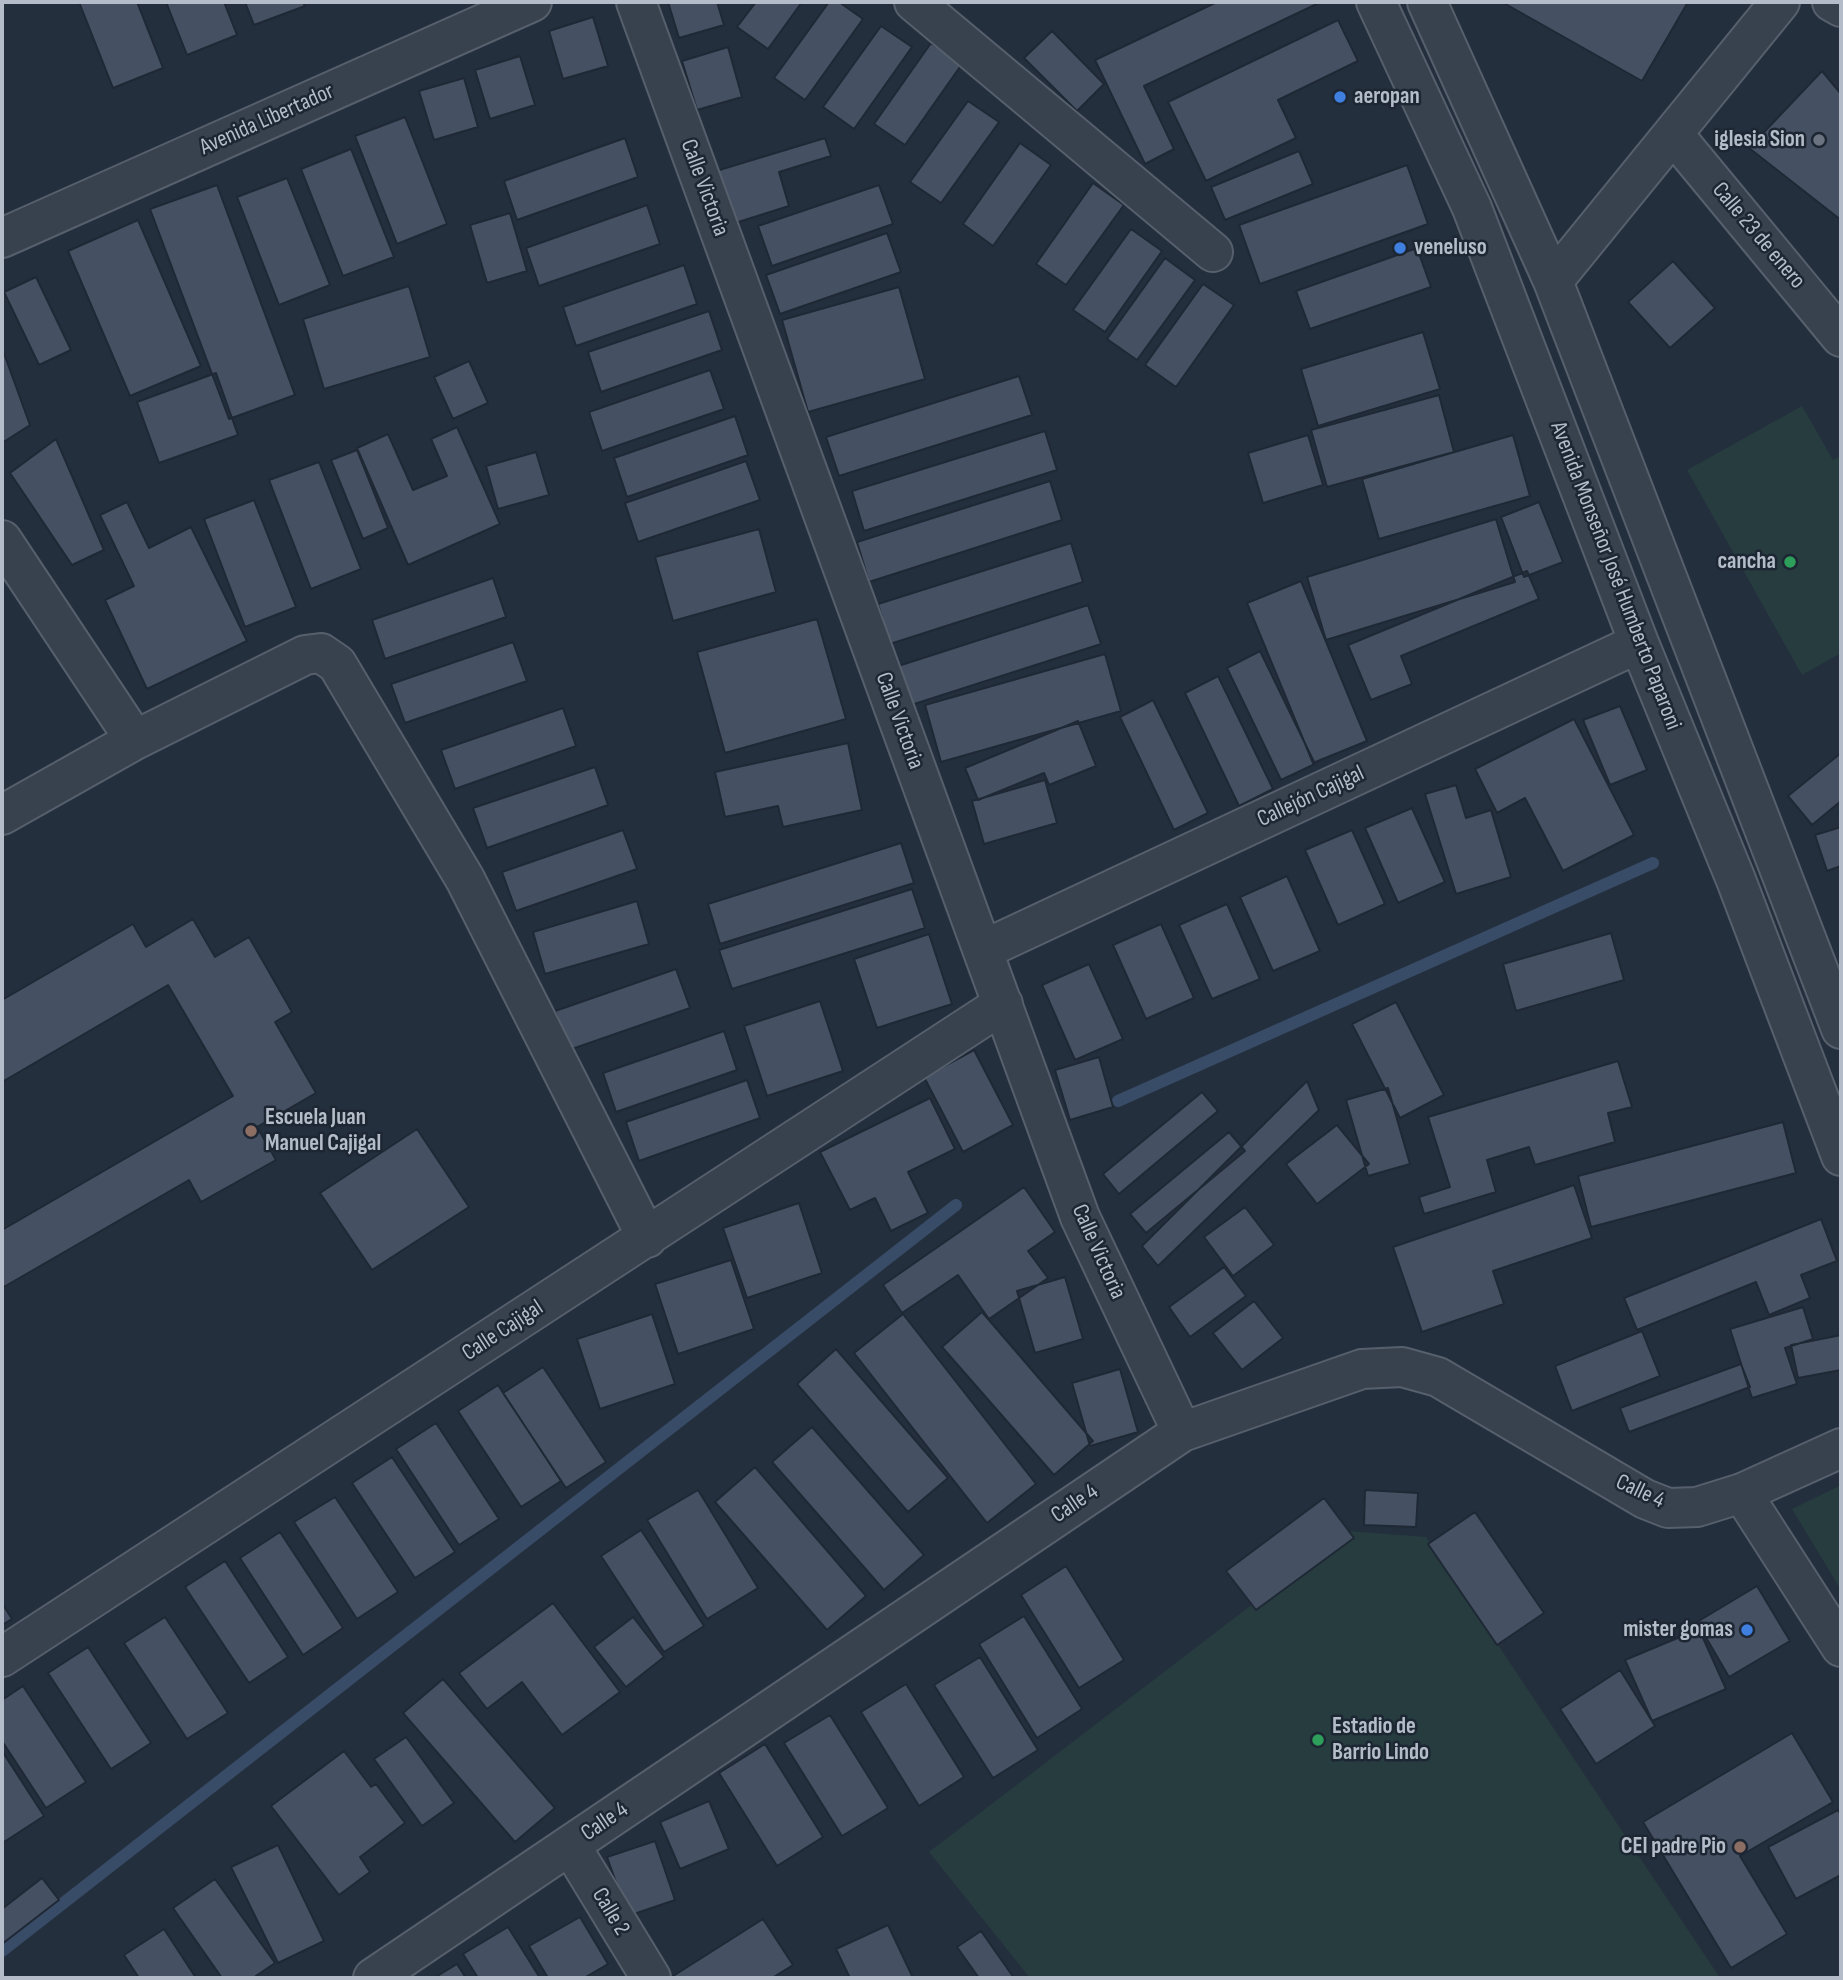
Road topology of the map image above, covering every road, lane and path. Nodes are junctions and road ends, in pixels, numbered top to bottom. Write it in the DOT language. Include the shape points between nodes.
graph roads {
  1 [pos="532,2"];
  2 [pos="636,2"];
  3 [pos="914,2"];
  4 [pos="1376,2"];
  5 [pos="1427,2"];
  6 [pos="1780,2"];
  7 [pos="1832,2"];
  8 [pos="1841,7"];
  9 [pos="1674,135"];
  10 [pos="2,238"];
  11 [pos="1213,252"];
  12 [pos="1553,281"];
  13 [pos="1841,337"];
  14 [pos="2,540"];
  15 [pos="1639,643"];
  16 [pos="135,740"];
  17 [pos="2,816"];
  18 [pos="983,950"];
  19 [pos="1003,1004"];
  20 [pos="1841,1029"];
  21 [pos="1841,1156"];
  22 [pos="647,1238"];
  23 [pos="1182,1432"];
  24 [pos="1841,1448"];
  25 [pos="1742,1493"];
  26 [pos="1841,1647"];
  27 [pos="2,1657"];
  28 [pos="570,1846"];
  29 [pos="373,1978"];
  30 [pos="651,1978"];
  1 -- 10 [label="street, Avenida Libertador"];
  2 -- 18 [label="street, Calle Victoria"];
  3 -- 11 [label="street"];
  4 -- 15 [label="street, Avenida Monseñor José Humberto Paparoni" via="1472,208"];
  5 -- 12 [label="street, Avenida Monseñor José Humberto Paparoni"];
  6 -- 9 [label="street"];
  7 -- 8 [label="street"];
  9 -- 12 [label="street"];
  9 -- 13 [label="street, Calle 23 de enero"];
  12 -- 20 [label="street, Avenida Monseñor José Humberto Paparoni"];
  14 -- 16 [label="street"];
  15 -- 18 [label="street, Callejón Cajigal"];
  15 -- 21 [label="street, Avenida Monseñor José Humberto Paparoni"];
  16 -- 17 [label="street"];
  16 -- 22 [label="street" via="304,654 321,653 337,664 465,879"];
  18 -- 19 [label="street, Calle Victoria"];
  19 -- 22 [label="street, Calle Cajigal"];
  19 -- 23 [label="street, Calle Victoria" via="1080,1217"];
  22 -- 27 [label="street, Calle Cajigal"];
  23 -- 25 [label="street, Calle 4" via="1362,1369 1402,1367 1438,1377 1645,1499 1668,1508 1697,1507"];
  23 -- 28 [label="street, Calle 4"];
  24 -- 25 [label="street, Calle 4"];
  25 -- 26 [label="street"];
  28 -- 29 [label="street, Calle 4"];
  28 -- 30 [label="street, Calle 2"];
}
